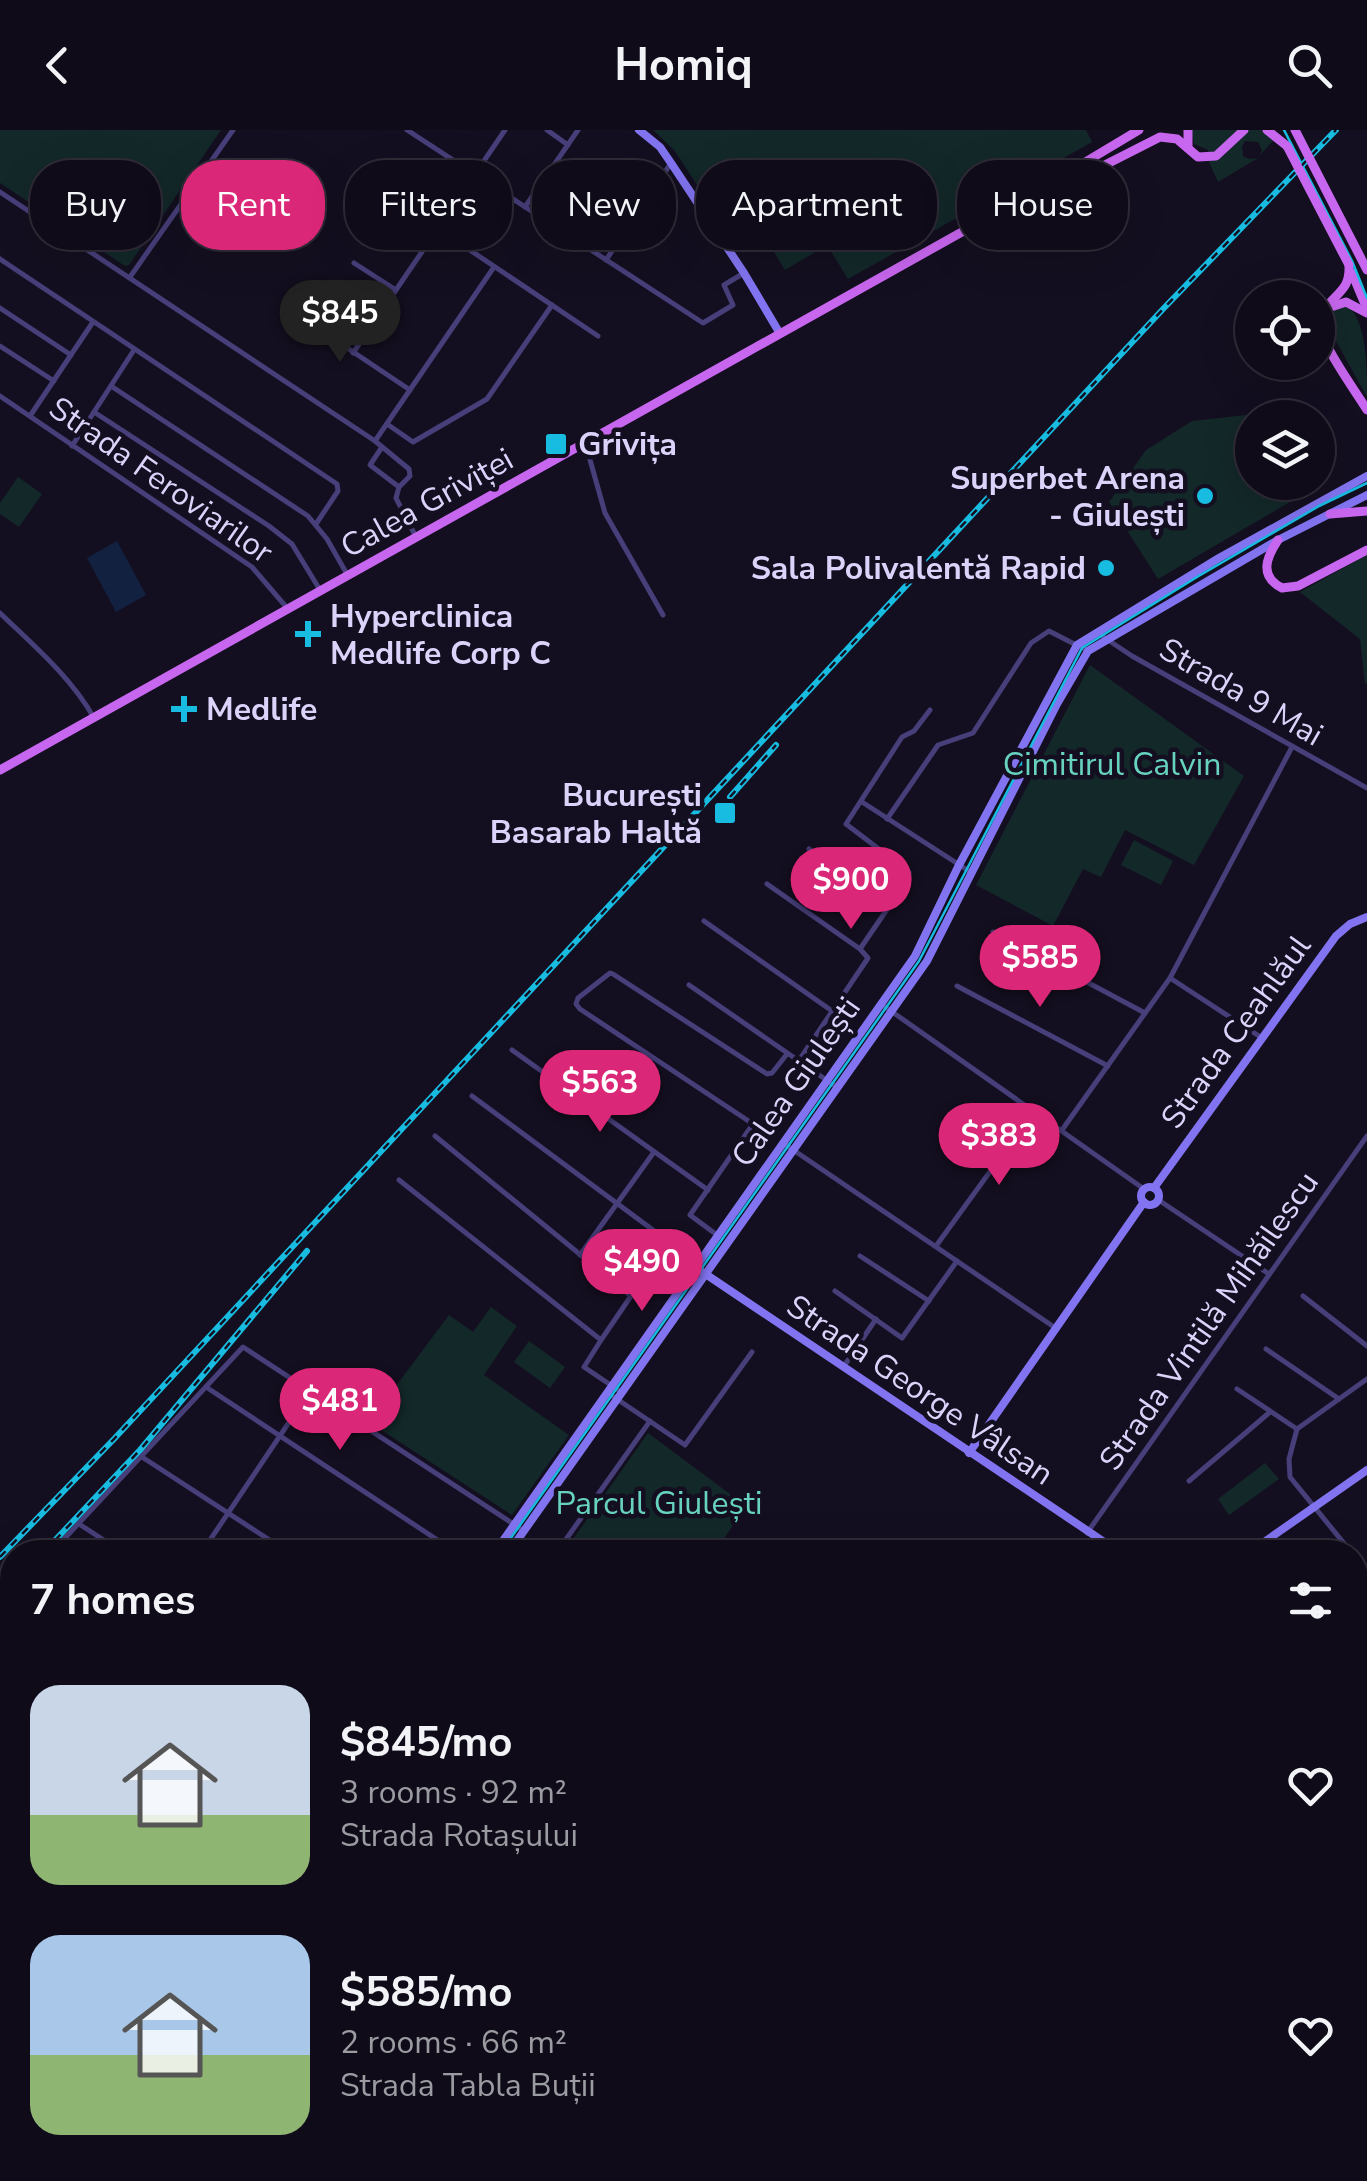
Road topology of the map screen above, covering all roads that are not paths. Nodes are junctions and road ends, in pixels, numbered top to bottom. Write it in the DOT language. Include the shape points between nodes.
graph roads {
  1 [pos="233,130"];
  2 [pos="407,130"];
  3 [pos="426,130"];
  4 [pos="505,130"];
  5 [pos="547,130"];
  6 [pos="578,130"];
  7 [pos="639,130"];
  8 [pos="1139,130"];
  9 [pos="1188,130"];
  10 [pos="1254,130"];
  11 [pos="1267,130"];
  12 [pos="1279,130"];
  13 [pos="1295,130"];
  14 [pos="1241,134"];
  15 [pos="420,138"];
  16 [pos="568,145"];
  17 [pos="1287,146"];
  18 [pos="1188,150"];
  19 [pos="453,160"];
  20 [pos="484,160"];
  21 [pos="669,160"];
  22 [pos="1089,160"];
  23 [pos="1115,160"];
  24 [pos="676,170"];
  25 [pos="0,192"];
  26 [pos="512,199"];
  27 [pos="525,208"];
  28 [pos="957,234"];
  29 [pos="422,250"];
  30 [pos="470,250"];
  31 [pos="613,250"];
  32 [pos="0,259"];
  33 [pos="606,260"];
  34 [pos="354,263"];
  35 [pos="494,266"];
  36 [pos="1350,266"];
  37 [pos="1367,270"];
  38 [pos="744,272"];
  39 [pos="130,276"];
  40 [pos="396,290"];
  41 [pos="1335,300"];
  42 [pos="552,305"];
  43 [pos="1335,306"];
  44 [pos="0,308"];
  45 [pos="1367,311"];
  46 [pos="298,315"];
  47 [pos="93,322"];
  48 [pos="780,332"];
  49 [pos="598,336"];
  50 [pos="0,346"];
  51 [pos="134,350"];
  52 [pos="354,353"];
  53 [pos="70,356"];
  54 [pos="1335,356"];
  55 [pos="54,381"];
  56 [pos="110,386"];
  57 [pos="410,390"];
  58 [pos="0,396"];
  59 [pos="1367,410"];
  60 [pos="94,412"];
  61 [pos="30,416"];
  62 [pos="387,424"];
  63 [pos="375,441"];
  64 [pos="585,442"];
  65 [pos="72,446"];
  66 [pos="382,447"];
  67 [pos="1367,476"];
  68 [pos="399,487"];
  69 [pos="1367,495"];
  70 [pos="1367,511"];
  71 [pos="1330,514"];
  72 [pos="316,524"];
  73 [pos="416,537"];
  74 [pos="1278,540"];
  75 [pos="1367,550"];
  76 [pos="348,576"];
  77 [pos="321,590"];
  78 [pos="288,610"];
  79 [pos="0,613"];
  80 [pos="663,615"];
  81 [pos="1101,628"];
  82 [pos="1106,639"];
  83 [pos="1077,645"];
  84 [pos="1088,651"];
  85 [pos="930,710"];
  86 [pos="94,718"];
  87 [pos="1292,746"];
  88 [pos="0,770"];
  89 [pos="1367,788"];
  90 [pos="862,802"];
  91 [pos="887,819"];
  92 [pos="809,849"];
  93 [pos="958,867"];
  94 [pos="972,874"];
  95 [pos="767,884"];
  96 [pos="889,908"];
  97 [pos="1367,916"];
  98 [pos="704,921"];
  99 [pos="993,932"];
  100 [pos="860,950"];
  101 [pos="1170,978"];
  102 [pos="689,985"];
  103 [pos="956,986"];
  104 [pos="881,1004"];
  105 [pos="832,1011"];
  106 [pos="892,1011"];
  107 [pos="1145,1013"];
  108 [pos="1262,1038"];
  109 [pos="512,1050"];
  110 [pos="786,1054"];
  111 [pos="798,1062"];
  112 [pos="1108,1066"];
  113 [pos="828,1082"];
  114 [pos="838,1088"];
  115 [pos="472,1096"];
  116 [pos="1035,1110"];
  117 [pos="1062,1130"];
  118 [pos="435,1136"];
  119 [pos="1367,1136"];
  120 [pos="784,1143"];
  121 [pos="795,1151"];
  122 [pos="654,1152"];
  123 [pos="399,1180"];
  124 [pos="1154,1188"];
  125 [pos="1144,1189"];
  126 [pos="708,1190"];
  127 [pos="1157,1200"];
  128 [pos="1144,1202"];
  129 [pos="616,1203"];
  130 [pos="657,1233"];
  131 [pos="718,1235"];
  132 [pos="936,1246"];
  133 [pos="580,1255"];
  134 [pos="860,1256"];
  135 [pos="957,1261"];
  136 [pos="695,1267"];
  137 [pos="706,1274"];
  138 [pos="1269,1274"];
  139 [pos="835,1292"];
  140 [pos="1304,1296"];
  141 [pos="929,1301"];
  142 [pos="876,1319"];
  143 [pos="1057,1329"];
  144 [pos="601,1340"];
  145 [pos="1367,1346"];
  146 [pos="1266,1348"];
  147 [pos="752,1352"];
  148 [pos="842,1368"];
  149 [pos="1367,1379"];
  150 [pos="206,1387"];
  151 [pos="1237,1389"];
  152 [pos="609,1390"];
  153 [pos="310,1391"];
  154 [pos="619,1396"];
  155 [pos="1339,1399"];
  156 [pos="1270,1412"];
  157 [pos="650,1421"];
  158 [pos="1297,1429"];
  159 [pos="281,1435"];
  160 [pos="970,1453"];
  161 [pos="142,1457"];
  162 [pos="1367,1470"];
  163 [pos="1189,1481"];
  164 [pos="1315,1507"];
  165 [pos="228,1513"];
  166 [pos="79,1524"];
  167 [pos="514,1525"];
  168 [pos="524,1531"];
  169 [pos="1087,1533"];
  170 [pos="64,1540"];
  171 [pos="104,1540"];
  172 [pos="210,1540"];
  173 [pos="270,1540"];
  174 [pos="438,1540"];
  175 [pos="503,1540"];
  176 [pos="518,1540"];
  177 [pos="566,1540"];
  178 [pos="1099,1540"];
  179 [pos="1267,1540"];
  180 [pos="1342,1540"];
  1 -- 39 [label="street"];
  2 -- 15 [label="street"];
  3 -- 15 [label="street"];
  4 -- 20 [label="street"];
  5 -- 16 [label="street"];
  6 -- 16 [label="street"];
  7 -- 21 [label="main road"];
  8 -- 22 [label="main road, Calea Griviței"];
  9 -- 18 [label="main road"];
  10 -- 14 [label="main road"];
  11 -- 17 [label="main road"];
  12 -- 17 [label="main road"];
  13 -- 37 [label="main road, bridge"];
  14 -- 18 [label="main road" via="1216,156"];
  15 -- 19 [label="street"];
  16 -- 27 [label="street"];
  17 -- 36 [label="main road, bridge"];
  18 -- 23 [label="main road" via="1160,136"];
  24 -- 38 [label="main road"];
  25 -- 39 [label="street"];
  26 -- 27 [label="street"];
  27 -- 33 [label="street"];
  28 -- 48 [label="main road, Calea Griviței"];
  29 -- 40 [label="street"];
  30 -- 35 [label="street"];
  31 -- 33 [label="street"];
  32 -- 47 [label="street"];
  33 -- 38 [label="street" via="702,323 733,305 724,285"];
  34 -- 40 [label="street"];
  35 -- 42 [label="street"];
  35 -- 57 [label="street"];
  36 -- 41 [label="main road" via="1346,288"];
  36 -- 45 [label="main road"];
  38 -- 48 [label="main road"];
  39 -- 63 [label="street"];
  40 -- 52 [label="street"];
  42 -- 49 [label="street"];
  42 -- 62 [label="street" via="487,399 412,442"];
  43 -- 45 [label="main road" via="1346,302"];
  44 -- 53 [label="street"];
  46 -- 52 [label="street"];
  47 -- 51 [label="street"];
  47 -- 53 [label="street"];
  48 -- 64 [label="main road, Calea Griviței"];
  50 -- 55 [label="street"];
  51 -- 56 [label="street"];
  51 -- 72 [label="street" via="337,484"];
  52 -- 57 [label="street"];
  53 -- 55 [label="street"];
  54 -- 59 [label="main road"];
  55 -- 61 [label="street"];
  56 -- 60 [label="street"];
  56 -- 72 [label="street"];
  57 -- 62 [label="street"];
  58 -- 61 [label="street, Strada Feroviarilor"];
  60 -- 65 [label="street"];
  60 -- 77 [label="street" via="270,526 292,544"];
  61 -- 65 [label="street, Strada Feroviarilor"];
  62 -- 63 [label="street"];
  63 -- 66 [label="street"];
  64 -- 73 [label="main road, Calea Griviței"];
  64 -- 80 [label="street" via="605,513"];
  65 -- 78 [label="street, Strada Feroviarilor" via="258,571"];
  66 -- 68 [label="street" via="410,472"];
  66 -- 68 [label="street" via="370,465"];
  67 -- 81 [label="main road, Calea Giulești"];
  68 -- 73 [label="street" via="397,502"];
  69 -- 71 [label="main road, Calea Giulești"];
  70 -- 71 [label="main road"];
  71 -- 74 [label="main road, Calea Giulești"];
  72 -- 76 [label="street"];
  73 -- 76 [label="main road, Calea Griviței"];
  74 -- 75 [label="main road" via="1266,562 1268,576 1282,588"];
  74 -- 82 [label="main road, Calea Giulești"];
  76 -- 77 [label="main road, Calea Griviței"];
  77 -- 78 [label="main road, Calea Griviței"];
  78 -- 86 [label="main road, Calea Griviței"];
  79 -- 86 [label="street" via="56,668"];
  81 -- 82 [label="street"];
  81 -- 83 [label="main road, Calea Giulești"];
  82 -- 84 [label="main road, Calea Giulești"];
  82 -- 87 [label="street, Strada 9 Mai"];
  83 -- 84 [label="street"];
  83 -- 91 [label="street" via="1046,630 1031,643 973,733 938,745"];
  83 -- 93 [label="main road, Calea Giulești"];
  84 -- 94 [label="main road, Calea Giulești"];
  85 -- 90 [label="street" via="902,737"];
  86 -- 88 [label="main road, Calea Griviței"];
  87 -- 89 [label="street, Strada 9 Mai"];
  87 -- 101 [label="street"];
  90 -- 91 [label="street"];
  90 -- 96 [label="street" via="846,825 910,874"];
  91 -- 93 [label="street"];
  92 -- 96 [label="street"];
  93 -- 94 [label="street"];
  93 -- 104 [label="main road, Calea Giulești" via="915,956"];
  94 -- 106 [label="main road, Calea Giulești" via="927,961"];
  95 -- 100 [label="street"];
  96 -- 100 [label="street"];
  97 -- 108 [label="main road, Strada Ceahlăul" via="1336,936"];
  98 -- 105 [label="street"];
  99 -- 107 [label="street"];
  100 -- 105 [label="street" via="868,958"];
  101 -- 107 [label="street"];
  101 -- 108 [label="street"];
  102 -- 110 [label="street"];
  103 -- 112 [label="street"];
  104 -- 106 [label="street"];
  104 -- 113 [label="main road, Calea Giulești"];
  105 -- 111 [label="street"];
  106 -- 114 [label="main road, Calea Giulești"];
  106 -- 116 [label="street"];
  107 -- 112 [label="street"];
  108 -- 124 [label="main road, Strada Ceahlăul"];
  109 -- 122 [label="street"];
  110 -- 111 [label="street"];
  110 -- 126 [label="street" via="767,1074 610,973 576,1004 753,1124"];
  111 -- 113 [label="street"];
  112 -- 117 [label="street"];
  113 -- 114 [label="street"];
  113 -- 120 [label="main road, Calea Giulești"];
  114 -- 121 [label="main road, Calea Giulești"];
  115 -- 129 [label="street"];
  116 -- 117 [label="street"];
  116 -- 132 [label="street"];
  117 -- 125 [label="street"];
  118 -- 133 [label="street"];
  119 -- 138 [label="street, Strada Vintilă Mihăilescu"];
  120 -- 121 [label="street"];
  120 -- 131 [label="main road, Calea Giulești"];
  121 -- 132 [label="street"];
  121 -- 137 [label="main road, Calea Giulești"];
  122 -- 126 [label="street"];
  122 -- 129 [label="street"];
  123 -- 144 [label="street"];
  124 -- 125 [label="main road"];
  124 -- 127 [label="main road"];
  125 -- 128 [label="main road"];
  126 -- 131 [label="street" via="690,1215"];
  127 -- 128 [label="main road"];
  127 -- 138 [label="street"];
  128 -- 143 [label="main road"];
  129 -- 130 [label="street"];
  129 -- 133 [label="street"];
  131 -- 136 [label="main road, Calea Giulești"];
  132 -- 135 [label="street"];
  133 -- 144 [label="street" via="631,1300"];
  134 -- 141 [label="street"];
  135 -- 141 [label="street"];
  135 -- 143 [label="street"];
  136 -- 137 [label="main road, Strada George Vâlsan"];
  136 -- 152 [label="main road, Calea Giulești"];
  137 -- 148 [label="main road, Strada George Vâlsan"];
  137 -- 154 [label="main road, Calea Giulești"];
  138 -- 169 [label="street, Strada Vintilă Mihăilescu"];
  139 -- 142 [label="street"];
  140 -- 145 [label="street"];
  141 -- 142 [label="street" via="902,1338"];
  142 -- 148 [label="street"];
  143 -- 160 [label="main road"];
  144 -- 152 [label="street" via="584,1368"];
  146 -- 155 [label="street"];
  147 -- 157 [label="street" via="686,1444"];
  148 -- 160 [label="main road, Strada George Vâlsan"];
  149 -- 155 [label="street"];
  150 -- 153 [label="street" via="242,1346"];
  150 -- 159 [label="street"];
  150 -- 161 [label="street"];
  151 -- 156 [label="street"];
  152 -- 154 [label="street"];
  152 -- 167 [label="main road, Calea Giulești"];
  153 -- 159 [label="street"];
  153 -- 167 [label="street"];
  154 -- 157 [label="street"];
  154 -- 168 [label="main road, Calea Giulești"];
  155 -- 158 [label="street"];
  156 -- 158 [label="street"];
  156 -- 163 [label="street"];
  157 -- 177 [label="street"];
  158 -- 164 [label="street" via="1288,1470"];
  159 -- 165 [label="street"];
  159 -- 174 [label="street"];
  160 -- 169 [label="main road, Strada George Vâlsan"];
  161 -- 165 [label="street"];
  161 -- 166 [label="street"];
  162 -- 164 [label="main road"];
  164 -- 179 [label="main road"];
  164 -- 180 [label="street"];
  165 -- 172 [label="street"];
  165 -- 173 [label="street"];
  166 -- 170 [label="street"];
  166 -- 171 [label="street"];
  167 -- 168 [label="street"];
  167 -- 175 [label="main road, Calea Giulești"];
  168 -- 176 [label="main road, Calea Giulești"];
  169 -- 178 [label="main road, Strada George Vâlsan"];
}
